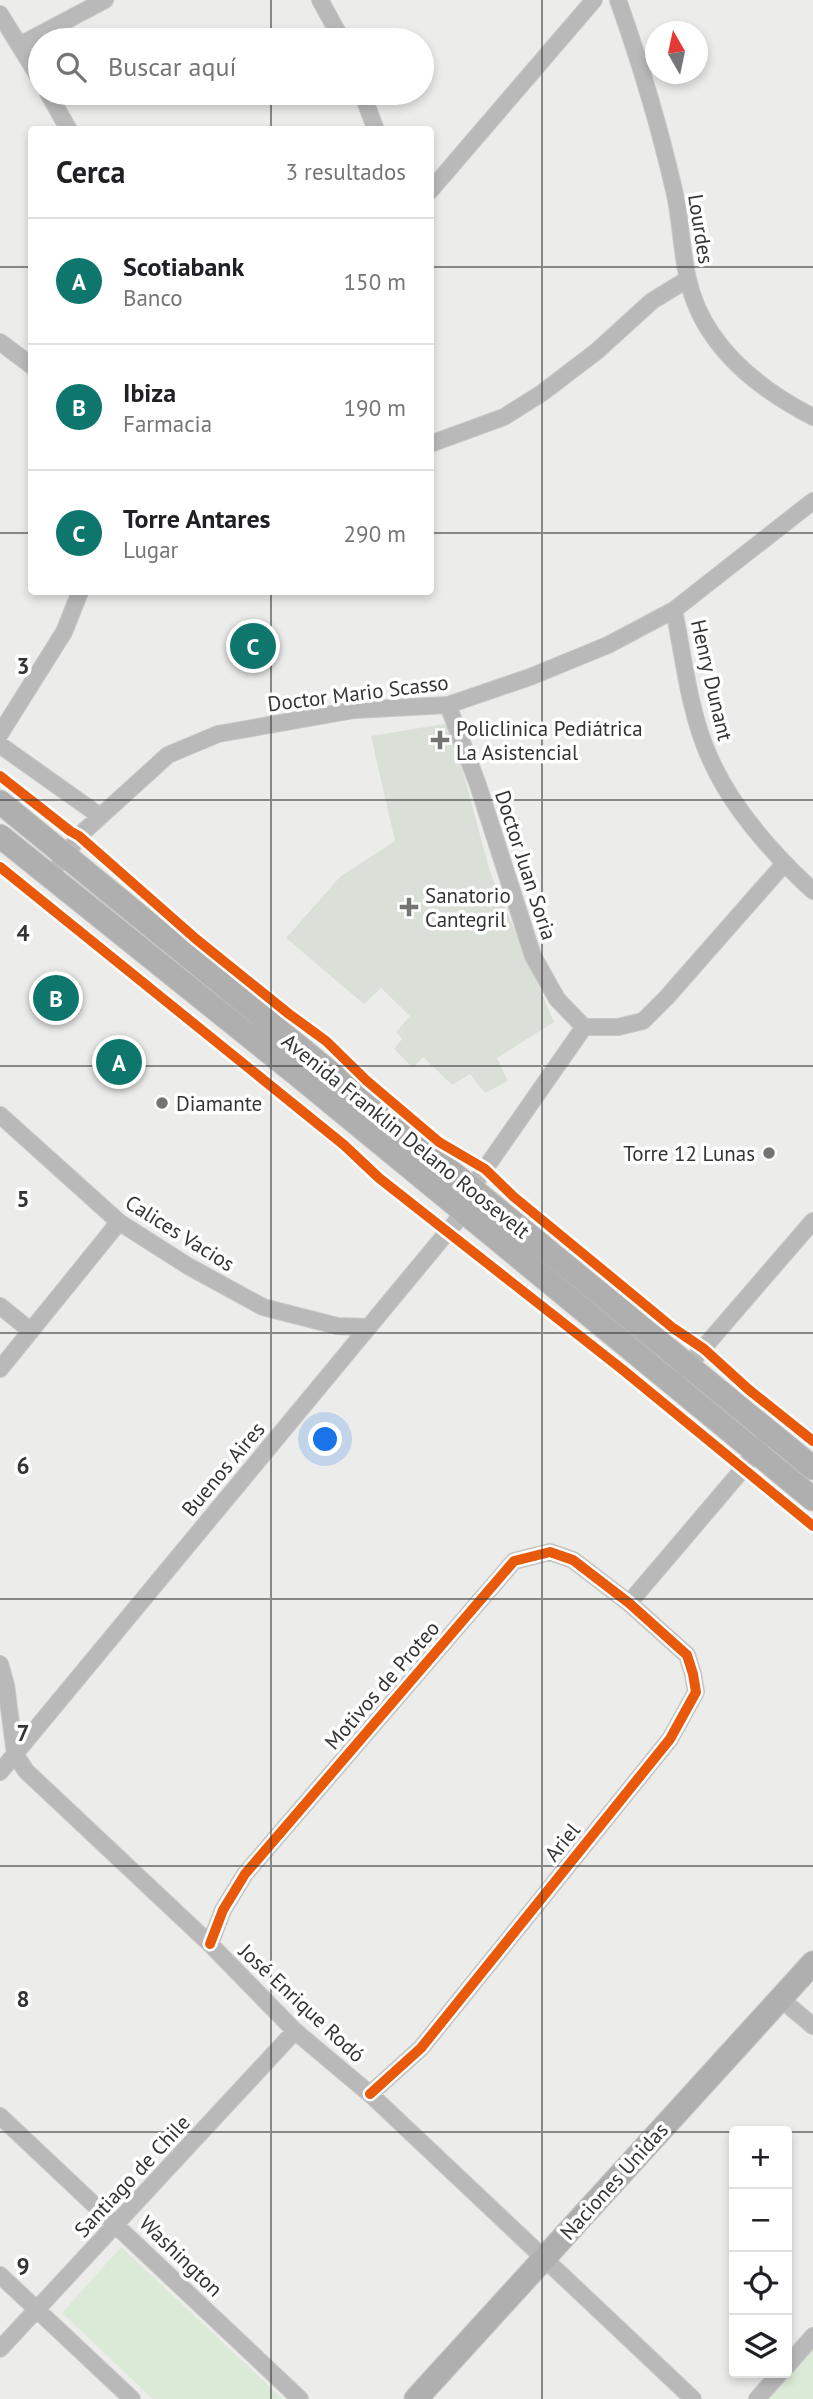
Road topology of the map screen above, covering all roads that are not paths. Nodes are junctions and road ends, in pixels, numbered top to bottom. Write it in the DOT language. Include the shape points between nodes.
graph roads {
  1 [pos="105,0"];
  2 [pos="320,0"];
  3 [pos="594,0"];
  4 [pos="618,0"];
  5 [pos="0,14"];
  6 [pos="52,28"];
  7 [pos="335,28"];
  8 [pos="28,41"];
  9 [pos="20,45"];
  10 [pos="28,59"];
  11 [pos="55,105"];
  12 [pos="367,105"];
  13 [pos="67,126"];
  14 [pos="374,126"];
  15 [pos="434,186"];
  16 [pos="688,279"];
  17 [pos="0,342"];
  18 [pos="28,363"];
  19 [pos="813,417"];
  20 [pos="434,443"];
  21 [pos="813,501"];
  22 [pos="79,595"];
  23 [pos="674,610"];
  24 [pos="448,705"];
  25 [pos="0,734"];
  26 [pos="0,745"];
  27 [pos="0,802"];
  28 [pos="100,816"];
  29 [pos="0,836"];
  30 [pos="65,855"];
  31 [pos="784,864"];
  32 [pos="51,877"];
  33 [pos="813,891"];
  34 [pos="584,1027"];
  35 [pos="0,1115"];
  36 [pos="471,1189"];
  37 [pos="464,1212"];
  38 [pos="813,1221"];
  39 [pos="120,1223"];
  40 [pos="0,1306"];
  41 [pos="368,1327"];
  42 [pos="30,1331"];
  43 [pos="0,1369"];
  44 [pos="681,1374"];
  45 [pos="769,1432"];
  46 [pos="756,1452"];
  47 [pos="813,1468"];
  48 [pos="813,1499"];
  49 [pos="629,1603"];
  50 [pos="0,1664"];
  51 [pos="15,1754"];
  52 [pos="0,1772"];
  53 [pos="210,1944"];
  54 [pos="813,1963"];
  55 [pos="780,1999"];
  56 [pos="813,2026"];
  57 [pos="295,2031"];
  58 [pos="370,2094"];
  59 [pos="0,2116"];
  60 [pos="116,2223"];
  61 [pos="545,2258"];
  62 [pos="0,2275"];
  63 [pos="37,2309"];
  64 [pos="813,2336"];
  65 [pos="0,2349"];
  66 [pos="792,2360"];
  67 [pos="776,2378"];
  68 [pos="132,2399"];
  69 [pos="300,2399"];
  70 [pos="416,2399"];
  71 [pos="693,2399"];
  72 [pos="757,2399"];
  1 -- 6 [label="street"];
  2 -- 7 [label="street"];
  3 -- 15 [label="street"];
  4 -- 16 [label="street, Lourdes" via="675,192"];
  5 -- 9 [label="street"];
  8 -- 9 [label="street"];
  9 -- 10 [label="street"];
  11 -- 13 [label="street"];
  12 -- 14 [label="street"];
  16 -- 19 [label="street, Lourdes" via="709,333 732,359 761,385"];
  16 -- 20 [label="street" via="652,301 597,351 533,399 505,417"];
  17 -- 18 [label="street"];
  21 -- 23 [label="street, Doctor Mario Scasso"];
  22 -- 25 [label="street" via="64,632"];
  23 -- 24 [label="street, Doctor Mario Scasso" via="608,645"];
  23 -- 31 [label="street, Henry Dunant" via="695,716 708,755 726,792"];
  24 -- 28 [label="street, Doctor Mario Scasso" via="354,710 218,734 168,755"];
  24 -- 34 [label="street, Doctor Juan Soria" via="533,956 557,999"];
  26 -- 28 [label="street"];
  27 -- 30 [label="main road, Avenida Franklin Delano Roosevelt"];
  28 -- 30 [label="street, Doctor Mario Scasso"];
  29 -- 32 [label="main road, Avenida Franklin Delano Roosevelt"];
  30 -- 32 [label="street, Doctor Mario Scasso"];
  30 -- 36 [label="main road, Avenida Franklin Delano Roosevelt"];
  31 -- 33 [label="street, Henry Dunant"];
  31 -- 34 [label="street" via="643,1021"];
  32 -- 37 [label="main road, Avenida Franklin Delano Roosevelt"];
  34 -- 36 [label="street, Buenos Aires"];
  35 -- 39 [label="street, Calices Vacios"];
  36 -- 37 [label="street, Buenos Aires"];
  36 -- 44 [label="main road, Avenida Franklin Delano Roosevelt"];
  37 -- 41 [label="street, Buenos Aires"];
  37 -- 44 [label="main road, Avenida Franklin Delano Roosevelt"];
  38 -- 44 [label="street"];
  39 -- 41 [label="street, Calices Vacios" via="263,1307 337,1326"];
  39 -- 42 [label="street"];
  40 -- 42 [label="street"];
  41 -- 51 [label="street, Buenos Aires"];
  42 -- 43 [label="street"];
  44 -- 45 [label="main road, Avenida Franklin Delano Roosevelt"];
  44 -- 46 [label="main road, Avenida Franklin Delano Roosevelt"];
  45 -- 46 [label="street"];
  45 -- 47 [label="main road, Avenida Franklin Delano Roosevelt"];
  46 -- 48 [label="main road, Avenida Franklin Delano Roosevelt"];
  46 -- 49 [label="street"];
  49 -- 53 [label="street, Motivos de Proteo" via="573,1560 550,1552 514,1561 245,1874 223,1910"];
  49 -- 58 [label="street, Ariel" via="687,1655 696,1692 691,1706 670,1739 421,2048"];
  50 -- 51 [label="street"];
  51 -- 52 [label="street, Buenos Aires"];
  51 -- 53 [label="street, José Enrique Rodó" via="26,1771"];
  53 -- 57 [label="street, José Enrique Rodó"];
  54 -- 55 [label="main road, Naciones Unidas"];
  55 -- 56 [label="street"];
  55 -- 61 [label="main road, Naciones Unidas"];
  57 -- 58 [label="street, José Enrique Rodó"];
  57 -- 60 [label="street, Santiago de Chile"];
  58 -- 61 [label="street, José Enrique Rodó"];
  59 -- 60 [label="street, Washington"];
  60 -- 63 [label="street, Santiago de Chile"];
  60 -- 69 [label="street, Washington"];
  61 -- 70 [label="main road, Naciones Unidas"];
  61 -- 71 [label="street, José Enrique Rodó"];
  62 -- 63 [label="street"];
  63 -- 65 [label="street, Santiago de Chile"];
  63 -- 68 [label="street"];
  64 -- 66 [label="street"];
  67 -- 72 [label="street"];
}
